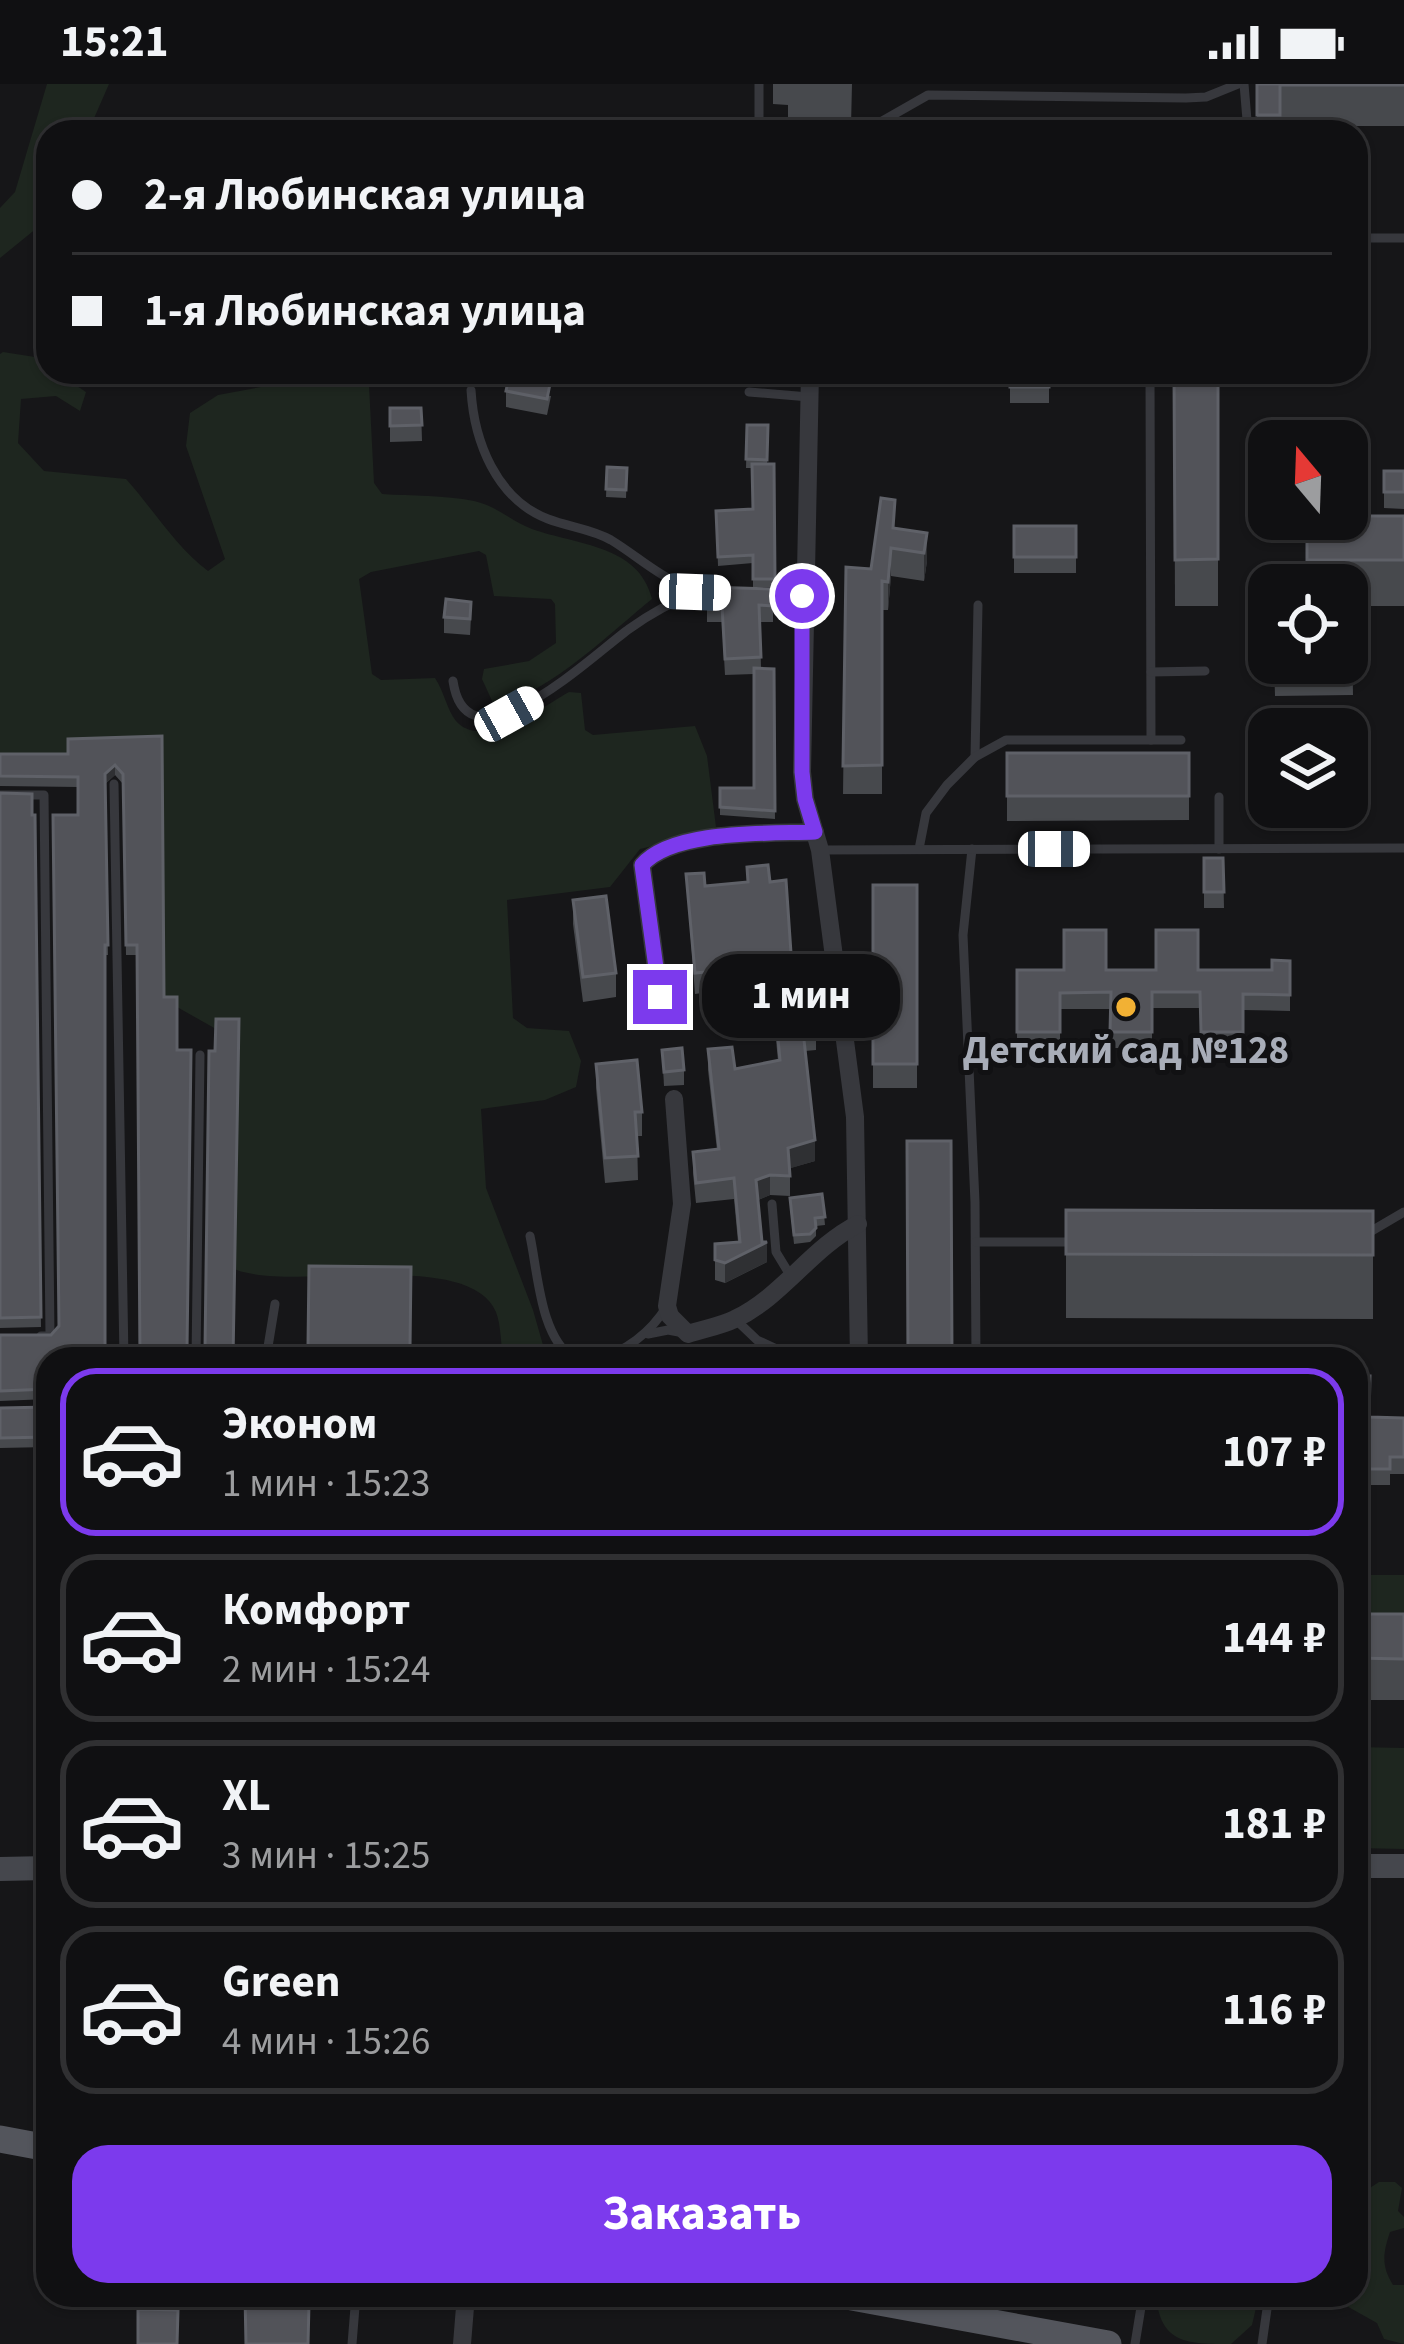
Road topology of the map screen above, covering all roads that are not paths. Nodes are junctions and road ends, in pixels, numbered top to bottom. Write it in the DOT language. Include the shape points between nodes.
graph roads {
  1 [pos="759,84"];
  2 [pos="1241,84"];
  3 [pos="759,120"];
  4 [pos="884,120"];
  5 [pos="1246,120"];
  6 [pos="1368,238"];
  7 [pos="1404,238"];
  8 [pos="810,384"];
  9 [pos="1150,384"];
  10 [pos="471,390"];
  11 [pos="749,392"];
  12 [pos="809,398"];
  13 [pos="695,592"];
  14 [pos="738,594"];
  15 [pos="760,595"];
  16 [pos="802,596"];
  17 [pos="978,605"];
  18 [pos="1205,671"];
  19 [pos="1151,672"];
  20 [pos="453,682"];
  21 [pos="1151,740"];
  22 [pos="1181,740"];
  23 [pos="975,757"];
  24 [pos="114,784"];
  25 [pos="0,795"];
  26 [pos="1219,797"];
  27 [pos="818,841"];
  28 [pos="1404,848"];
  29 [pos="919,849"];
  30 [pos="972,849"];
  31 [pos="1219,849"];
  32 [pos="660,997"];
  33 [pos="200,1055"];
  34 [pos="674,1099"];
  35 [pos="772,1204"];
  36 [pos="1404,1212"];
  37 [pos="858,1224"];
  38 [pos="530,1237"];
  39 [pos="976,1242"];
  40 [pos="1074,1242"];
  41 [pos="1352,1242"];
  42 [pos="790,1274"];
  43 [pos="274,1304"];
  44 [pos="667,1306"];
  45 [pos="736,1319"];
  46 [pos="688,1334"];
  47 [pos="34,1336"];
  48 [pos="637,1339"];
  49 [pos="124,1347"];
  50 [pos="196,1347"];
  51 [pos="268,1347"];
  52 [pos="562,1347"];
  53 [pos="626,1347"];
  54 [pos="772,1347"];
  55 [pos="859,1347"];
  56 [pos="976,1347"];
  57 [pos="1368,1866"];
  58 [pos="1404,1866"];
  59 [pos="36,1868"];
  60 [pos="0,1869"];
  61 [pos="0,2139"];
  62 [pos="36,2146"];
  63 [pos="355,2307"];
  64 [pos="465,2307"];
  65 [pos="906,2307"];
  66 [pos="1141,2307"];
  67 [pos="1267,2307"];
  68 [pos="352,2344"];
  69 [pos="461,2344"];
  70 [pos="1108,2344"];
  71 [pos="1135,2344"];
  72 [pos="1262,2344"];
  1 -- 3 [label="lane"];
  2 -- 4 [label="lane" via="1186,98 928,94"];
  2 -- 5 [label="lane"];
  6 -- 7 [label="lane"];
  8 -- 12 [label="street"];
  9 -- 19 [label="lane"];
  10 -- 13 [label="lane" via="482,452 520,503 603,536"];
  11 -- 12 [label="lane"];
  12 -- 16 [label="street"];
  13 -- 14 [label="lane"];
  13 -- 20 [label="lane" via="509,714 468,715"];
  15 -- 16 [label="lane"];
  16 -- 27 [label="street" via="802,772"];
  17 -- 23 [label="lane"];
  18 -- 19 [label="lane"];
  19 -- 21 [label="lane"];
  21 -- 22 [label="lane"];
  21 -- 23 [label="lane" via="1006,740"];
  23 -- 29 [label="lane" via="926,813"];
  24 -- 49 [label="lane"];
  25 -- 47 [label="lane" via="44,795 50,1336"];
  26 -- 31 [label="lane"];
  27 -- 29 [label="lane"];
  27 -- 32 [label="street" via="728,836 652,853 642,865"];
  27 -- 37 [label="street" via="855,1117"];
  28 -- 31 [label="lane"];
  29 -- 30 [label="lane"];
  30 -- 31 [label="lane"];
  30 -- 39 [label="lane" via="963,935"];
  33 -- 50 [label="lane"];
  34 -- 44 [label="street" via="682,1204"];
  35 -- 42 [label="lane" via="776,1252"];
  36 -- 41 [label="lane"];
  37 -- 42 [label="street"];
  37 -- 55 [label="street"];
  38 -- 52 [label="lane"];
  39 -- 40 [label="lane"];
  39 -- 56 [label="lane"];
  42 -- 45 [label="street"];
  43 -- 51 [label="lane"];
  44 -- 46 [label="street"];
  44 -- 48 [label="lane"];
  45 -- 46 [label="street"];
  45 -- 54 [label="lane"];
  46 -- 48 [label="lane"];
  48 -- 53 [label="lane"];
  57 -- 58 [label="main road"];
  59 -- 60 [label="main road"];
  61 -- 62 [label="main road"];
  63 -- 68 [label="lane"];
  64 -- 69 [label="street"];
  65 -- 70 [label="main road"];
  66 -- 71 [label="lane"];
  67 -- 72 [label="lane"];
}
